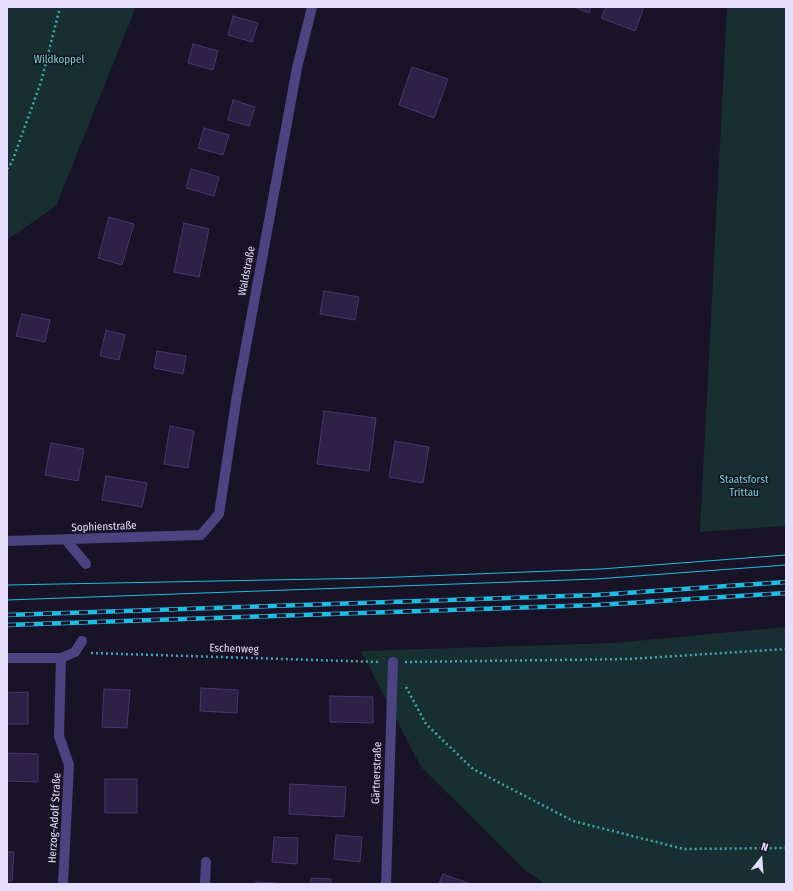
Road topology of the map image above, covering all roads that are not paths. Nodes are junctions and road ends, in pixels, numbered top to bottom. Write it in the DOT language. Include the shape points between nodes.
graph roads {
  1 [pos="312,7"];
  2 [pos="201,535"];
  3 [pos="66,540"];
  4 [pos="7,541"];
  5 [pos="86,564"];
  6 [pos="82,641"];
  7 [pos="7,658"];
  8 [pos="61,658"];
  9 [pos="393,662"];
  10 [pos="206,862"];
  11 [pos="63,884"];
  12 [pos="205,884"];
  13 [pos="386,884"];
  1 -- 2 [label="street, Waldstraße" via="296,76 236,395 219,514"];
  2 -- 3 [label="street, Sophienstraße"];
  3 -- 4 [label="street, Sophienstraße"];
  3 -- 5 [label="street"];
  6 -- 8 [label="street" via="75,652"];
  7 -- 8 [label="street"];
  8 -- 11 [label="street, Herzog-Adolf Straße" via="59,736 69,765"];
  9 -- 13 [label="street, Gärtnerstraße"];
  10 -- 12 [label="street"];
}
